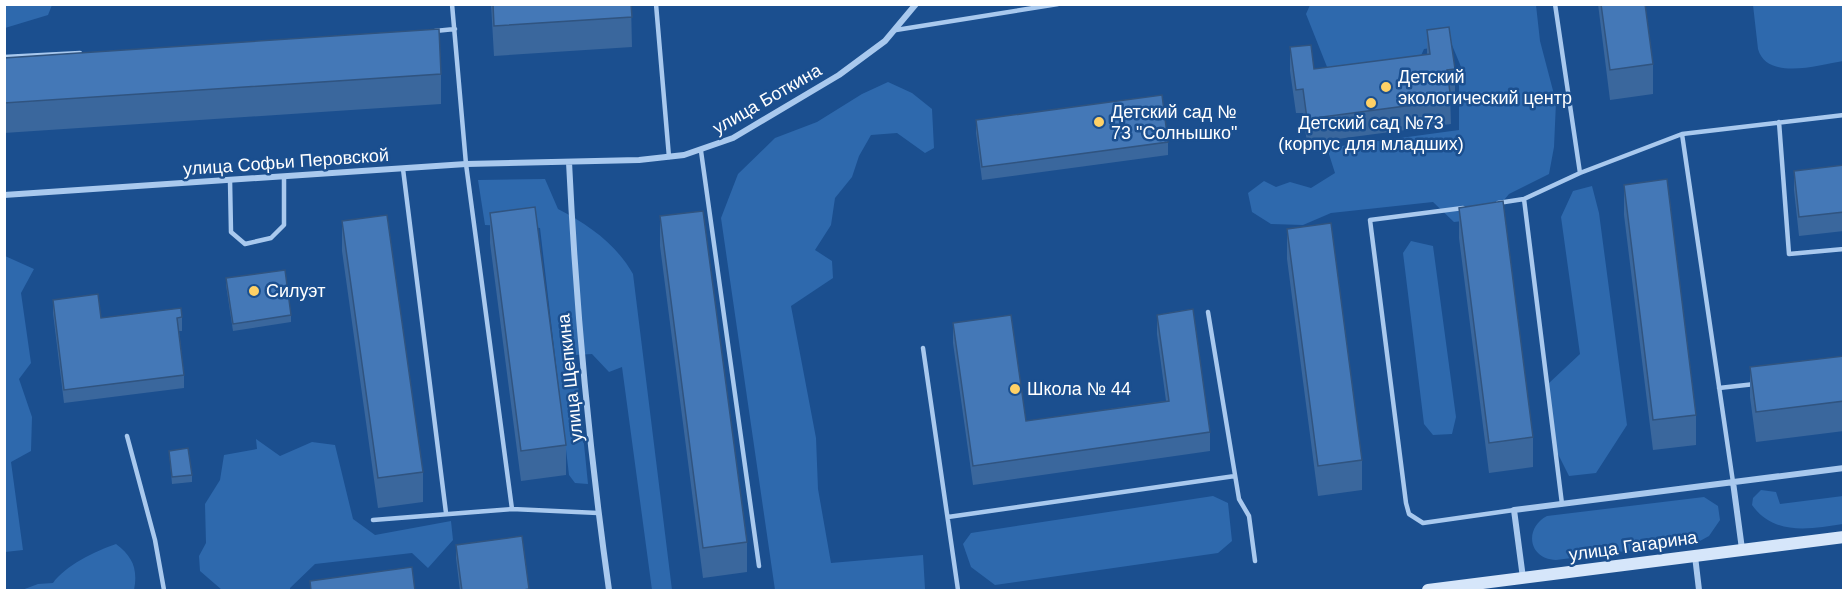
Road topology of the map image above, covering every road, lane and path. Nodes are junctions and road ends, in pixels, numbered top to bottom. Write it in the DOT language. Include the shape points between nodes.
graph roads {
  1 [pos="452,4"];
  2 [pos="656,4"];
  3 [pos="916,4"];
  4 [pos="1058,4"];
  5 [pos="1556,4"];
  6 [pos="455,29"];
  7 [pos="896,30"];
  8 [pos="431,31"];
  9 [pos="87,52"];
  10 [pos="4,57"];
  11 [pos="1844,115"];
  12 [pos="1779,122"];
  13 [pos="1682,134"];
  14 [pos="701,151"];
  15 [pos="669,157"];
  16 [pos="569,162"];
  17 [pos="466,165"];
  18 [pos="403,169"];
  19 [pos="1580,173"];
  20 [pos="284,177"];
  21 [pos="230,180"];
  22 [pos="4,195"];
  23 [pos="1524,199"];
  24 [pos="1488,204"];
  25 [pos="1465,207"];
  26 [pos="1844,249"];
  27 [pos="1208,312"];
  28 [pos="923,348"];
  29 [pos="1764,382"];
  30 [pos="1719,388"];
  31 [pos="127,436"];
  32 [pos="1844,468"];
  33 [pos="1235,476"];
  34 [pos="1733,482"];
  35 [pos="1562,504"];
  36 [pos="512,509"];
  37 [pos="1514,510"];
  38 [pos="446,513"];
  39 [pos="598,513"];
  40 [pos="948,517"];
  41 [pos="373,520"];
  42 [pos="1844,537"];
  43 [pos="1742,549"];
  44 [pos="1695,555"];
  45 [pos="1255,561"];
  46 [pos="759,566"];
  47 [pos="1523,579"];
  48 [pos="164,591"];
  49 [pos="609,591"];
  50 [pos="958,591"];
  51 [pos="1428,591"];
  52 [pos="1699,591"];
  1 -- 6 [label="lane"];
  2 -- 15 [label="lane"];
  3 -- 7 [label="street, улица Боткина"];
  4 -- 7 [label="lane"];
  5 -- 19 [label="lane"];
  6 -- 8 [label="lane"];
  6 -- 17 [label="lane"];
  7 -- 14 [label="street, улица Боткина" via="839,75 753,128"];
  9 -- 10 [label="lane"];
  11 -- 12 [label="lane"];
  12 -- 13 [label="lane"];
  12 -- 26 [label="lane" via="1789,254"];
  13 -- 19 [label="lane"];
  13 -- 30 [label="lane"];
  14 -- 15 [label="street, улица Боткина"];
  14 -- 46 [label="lane"];
  15 -- 16 [label="street, улица Боткина"];
  16 -- 17 [label="street, улица Софьи Перовской"];
  16 -- 39 [label="street, улица Щепкина" via="575,275"];
  17 -- 18 [label="street, улица Софьи Перовской"];
  17 -- 36 [label="lane"];
  18 -- 20 [label="street, улица Софьи Перовской"];
  18 -- 38 [label="lane"];
  19 -- 23 [label="lane"];
  20 -- 21 [label="street, улица Софьи Перовской"];
  20 -- 21 [label="lane" via="284,225 272,238 245,244 231,232"];
  21 -- 22 [label="street, улица Софьи Перовской"];
  23 -- 24 [label="lane"];
  23 -- 35 [label="lane"];
  25 -- 37 [label="lane" via="1370,220 1406,503 1409,514 1423,522"];
  27 -- 33 [label="lane"];
  28 -- 40 [label="lane"];
  29 -- 30 [label="lane"];
  30 -- 34 [label="lane"];
  31 -- 48 [label="lane" via="155,540"];
  32 -- 34 [label="street"];
  33 -- 40 [label="lane"];
  33 -- 45 [label="lane" via="1239,499 1249,516"];
  34 -- 35 [label="street"];
  34 -- 43 [label="street"];
  35 -- 37 [label="street"];
  36 -- 38 [label="lane"];
  36 -- 39 [label="lane"];
  37 -- 47 [label="street"];
  38 -- 41 [label="lane"];
  39 -- 49 [label="street, улица Щепкина"];
  40 -- 50 [label="lane"];
  42 -- 43 [label="main road, улица Гагарина"];
  43 -- 44 [label="main road, улица Гагарина"];
  44 -- 47 [label="main road, улица Гагарина"];
  44 -- 52 [label="street"];
  47 -- 51 [label="main road, улица Гагарина"];
}
